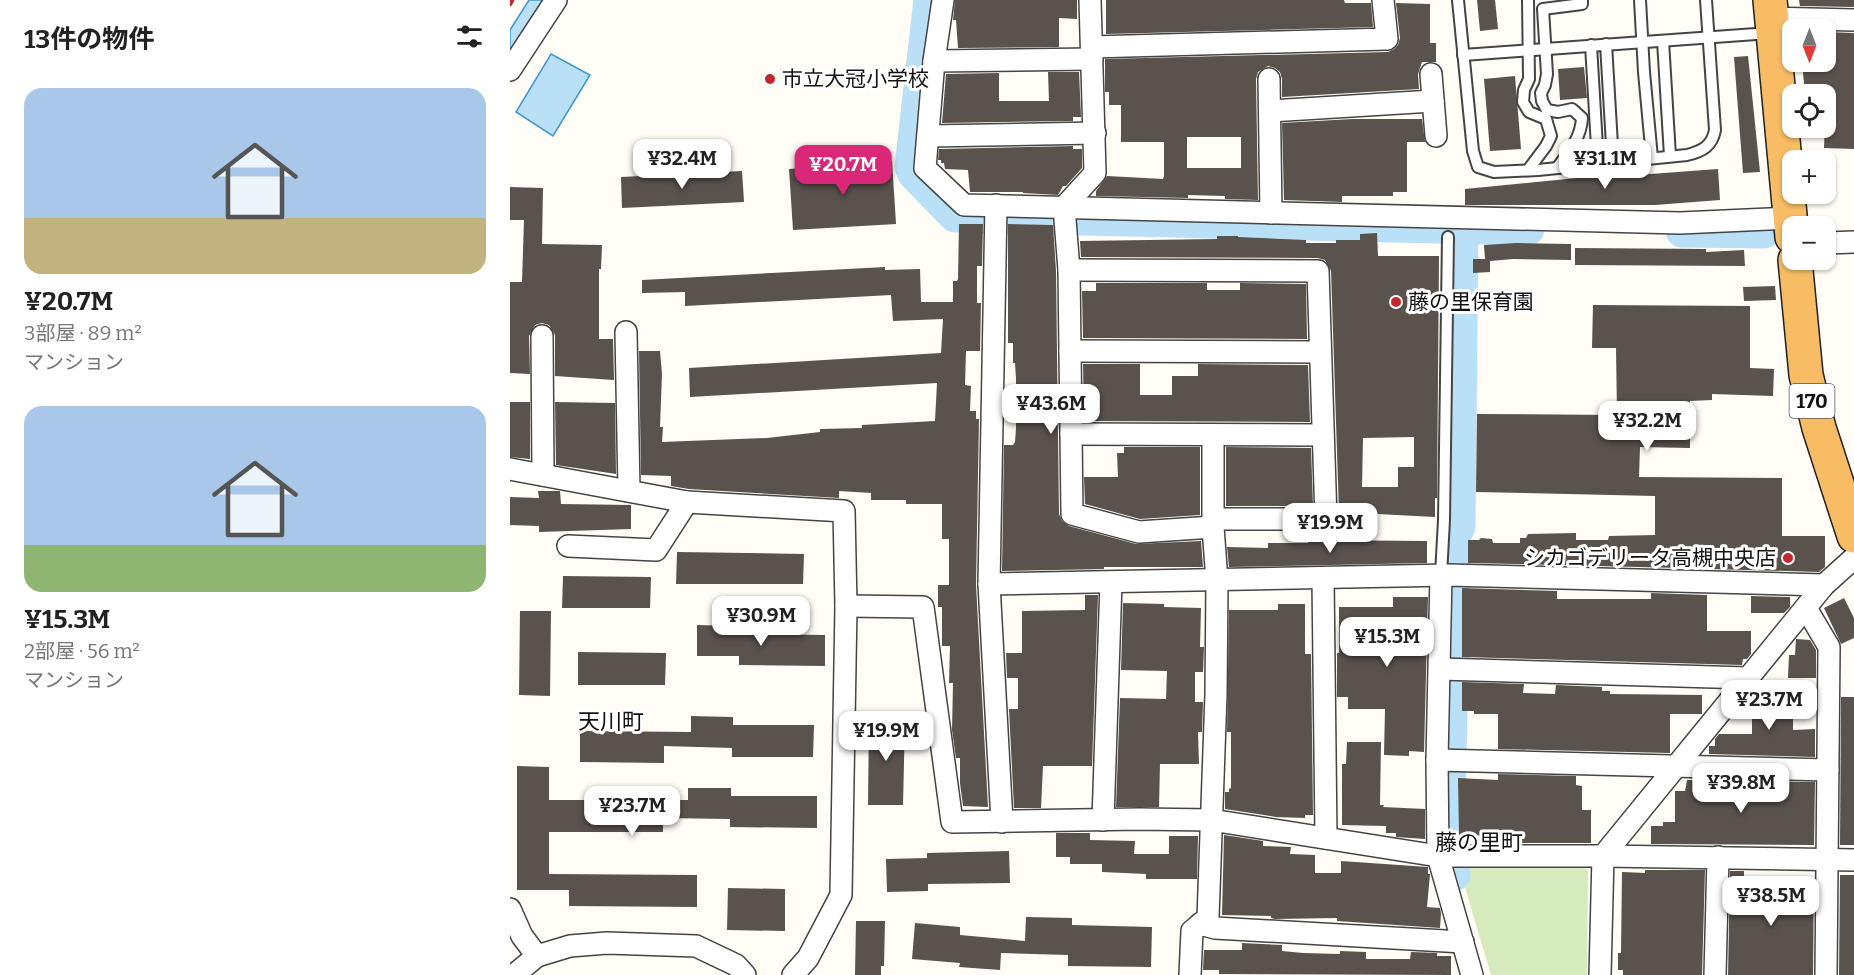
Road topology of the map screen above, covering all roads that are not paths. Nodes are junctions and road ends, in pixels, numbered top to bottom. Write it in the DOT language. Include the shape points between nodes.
graph roads {
  1 [pos="556,0"];
  2 [pos="943,0"];
  3 [pos="1090,0"];
  4 [pos="1383,0"];
  5 [pos="1458,0"];
  6 [pos="1528,0"];
  7 [pos="1582,0"];
  8 [pos="1640,0"];
  9 [pos="1706,0"];
  10 [pos="1772,17"];
  11 [pos="1854,20"];
  12 [pos="1709,39"];
  13 [pos="1663,41"];
  14 [pos="1643,42"];
  15 [pos="1606,44"];
  16 [pos="1591,45"];
  17 [pos="1546,49"];
  18 [pos="1529,50"];
  19 [pos="1092,52"];
  20 [pos="1463,55"];
  21 [pos="934,61"];
  22 [pos="510,70"];
  23 [pos="1431,74"];
  24 [pos="1269,78"];
  25 [pos="1609,93"];
  26 [pos="1622,93"];
  27 [pos="1433,101"];
  28 [pos="1270,111"];
  29 [pos="1624,124"];
  30 [pos="1611,125"];
  31 [pos="1095,133"];
  32 [pos="928,136"];
  33 [pos="1436,136"];
  34 [pos="1670,156"];
  35 [pos="1652,158"];
  36 [pos="1613,162"];
  37 [pos="1598,164"];
  38 [pos="1557,168"];
  39 [pos="1528,170"];
  40 [pos="996,213"];
  41 [pos="1271,213"];
  42 [pos="1064,215"];
  43 [pos="1790,216"];
  44 [pos="1782,227"];
  45 [pos="1448,237"];
  46 [pos="1854,242"];
  47 [pos="1836,243"];
  48 [pos="1069,270"];
  49 [pos="1796,270"];
  50 [pos="626,332"];
  51 [pos="542,336"];
  52 [pos="1070,351"];
  53 [pos="1320,352"];
  54 [pos="1071,434"];
  55 [pos="1323,435"];
  56 [pos="1213,436"];
  57 [pos="510,469"];
  58 [pos="543,475"];
  59 [pos="629,491"];
  60 [pos="687,502"];
  61 [pos="1213,523"];
  62 [pos="1854,536"];
  63 [pos="568,546"];
  64 [pos="1854,558"];
  65 [pos="1450,575"];
  66 [pos="1323,578"];
  67 [pos="1217,581"];
  68 [pos="1111,582"];
  69 [pos="989,584"];
  70 [pos="1824,585"];
  71 [pos="846,606"];
  72 [pos="1806,608"];
  73 [pos="1449,669"];
  74 [pos="1748,678"];
  75 [pos="1446,760"];
  76 [pos="1677,766"];
  77 [pos="1828,770"];
  78 [pos="1103,820"];
  79 [pos="1211,820"];
  80 [pos="1002,822"];
  81 [pos="1326,838"];
  82 [pos="1446,855"];
  83 [pos="1603,855"];
  84 [pos="1718,857"];
  85 [pos="1827,859"];
  86 [pos="1854,860"];
  87 [pos="510,909"];
  88 [pos="1200,924"];
  89 [pos="1462,942"];
  90 [pos="537,956"];
  91 [pos="513,975"];
  92 [pos="745,975"];
  93 [pos="793,975"];
  94 [pos="1190,975"];
  95 [pos="1472,975"];
  96 [pos="1600,975"];
  97 [pos="1715,975"];
  98 [pos="1826,975"];
  1 -- 22 [label="street"];
  2 -- 21 [label="street"];
  3 -- 19 [label="street"];
  4 -- 19 [label="street" via="1387,39"];
  5 -- 20 [label="lane"];
  6 -- 18 [label="lane"];
  7 -- 17 [label="lane" via="1582,4 1543,9"];
  8 -- 14 [label="lane"];
  9 -- 12 [label="lane"];
  10 -- 11 [label="street"];
  10 -- 12 [label="lane"];
  10 -- 43 [label="highway"];
  12 -- 13 [label="lane"];
  12 -- 34 [label="lane" via="1713,138 1701,151"];
  13 -- 14 [label="lane"];
  13 -- 34 [label="lane"];
  14 -- 15 [label="lane"];
  14 -- 35 [label="lane"];
  15 -- 16 [label="lane"];
  15 -- 25 [label="lane"];
  16 -- 17 [label="lane"];
  16 -- 37 [label="lane"];
  17 -- 18 [label="lane"];
  17 -- 38 [label="lane" via="1542,101 1547,110 1572,109 1582,118 1577,141"];
  18 -- 20 [label="lane"];
  18 -- 39 [label="lane" via="1529,78 1523,102 1529,112 1546,119 1551,136"];
  19 -- 21 [label="street"];
  19 -- 31 [label="street"];
  20 -- 39 [label="lane" via="1478,167 1494,172"];
  21 -- 32 [label="street"];
  23 -- 27 [label="street"];
  24 -- 28 [label="street"];
  25 -- 26 [label="lane"];
  25 -- 30 [label="lane"];
  27 -- 28 [label="street"];
  27 -- 33 [label="street"];
  28 -- 41 [label="street"];
  29 -- 30 [label="lane"];
  30 -- 36 [label="lane"];
  31 -- 32 [label="street"];
  31 -- 42 [label="street" via="1095,174"];
  32 -- 40 [label="street" via="925,168 964,204"];
  34 -- 35 [label="lane"];
  35 -- 36 [label="lane"];
  36 -- 37 [label="lane"];
  37 -- 38 [label="lane"];
  38 -- 39 [label="lane"];
  40 -- 42 [label="street"];
  40 -- 69 [label="street"];
  41 -- 42 [label="street"];
  41 -- 44 [label="street"];
  42 -- 48 [label="street"];
  45 -- 65 [label="lane" via="1444,520"];
  46 -- 47 [label="street"];
  48 -- 52 [label="street"];
  48 -- 53 [label="street" via="1318,271"];
  49 -- 62 [label="highway, 170" via="1806,375"];
  50 -- 59 [label="street"];
  51 -- 58 [label="street"];
  52 -- 53 [label="street"];
  52 -- 54 [label="street"];
  53 -- 55 [label="street"];
  54 -- 56 [label="street"];
  54 -- 61 [label="street" via="1072,514 1140,532"];
  55 -- 56 [label="street"];
  55 -- 61 [label="street" via="1326,519"];
  56 -- 61 [label="street"];
  57 -- 58 [label="street"];
  58 -- 59 [label="street"];
  59 -- 60 [label="street"];
  60 -- 63 [label="street" via="656,550"];
  60 -- 71 [label="street" via="844,511"];
  61 -- 67 [label="street"];
  64 -- 70 [label="street"];
  65 -- 66 [label="street"];
  65 -- 70 [label="street"];
  65 -- 73 [label="street"];
  66 -- 67 [label="street"];
  66 -- 81 [label="street"];
  67 -- 68 [label="street"];
  67 -- 79 [label="street"];
  68 -- 69 [label="street"];
  68 -- 78 [label="street"];
  69 -- 80 [label="street"];
  70 -- 72 [label="street"];
  71 -- 80 [label="street" via="923,607 952,822"];
  71 -- 93 [label="street" via="841,895 808,958"];
  72 -- 74 [label="street"];
  72 -- 77 [label="street" via="1829,646"];
  73 -- 74 [label="street"];
  73 -- 75 [label="street"];
  74 -- 76 [label="street"];
  75 -- 76 [label="street"];
  75 -- 82 [label="street"];
  76 -- 77 [label="street"];
  76 -- 83 [label="street"];
  77 -- 85 [label="street"];
  78 -- 79 [label="street"];
  78 -- 80 [label="street"];
  79 -- 81 [label="street"];
  79 -- 88 [label="street" via="1208,918"];
  81 -- 82 [label="street"];
  82 -- 83 [label="street"];
  82 -- 89 [label="street"];
  83 -- 84 [label="street"];
  83 -- 96 [label="street"];
  84 -- 85 [label="street"];
  84 -- 97 [label="street"];
  85 -- 86 [label="street"];
  85 -- 98 [label="street"];
  87 -- 90 [label="street" via="522,936"];
  88 -- 89 [label="street"];
  88 -- 94 [label="street" via="1192,931"];
  89 -- 95 [label="street"];
  90 -- 91 [label="street"];
  90 -- 92 [label="street" via="570,946 696,946 736,965"];
}
